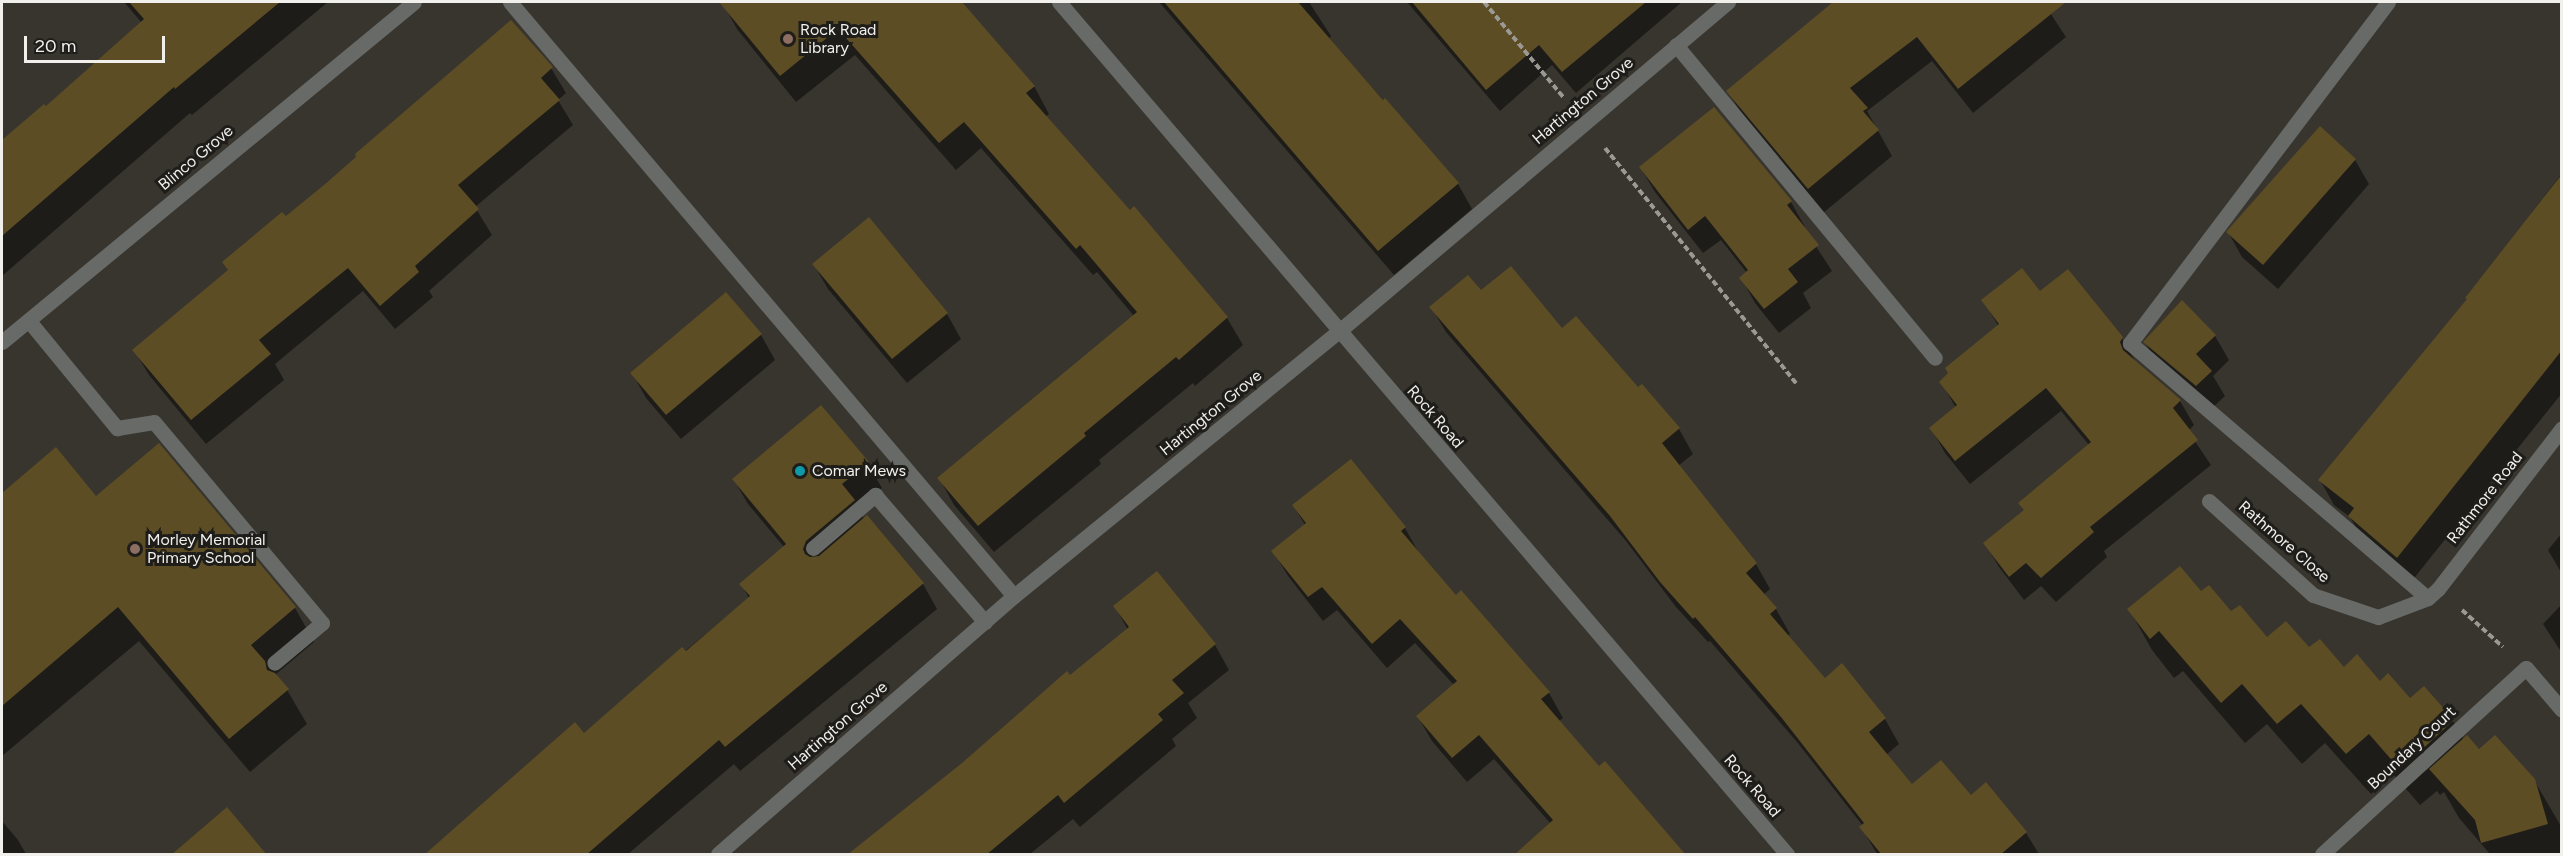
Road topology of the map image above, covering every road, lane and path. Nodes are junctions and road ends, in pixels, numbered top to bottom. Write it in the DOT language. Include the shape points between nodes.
graph roads {
  1 [pos="414,2"];
  2 [pos="510,2"];
  3 [pos="1484,2"];
  4 [pos="1728,2"];
  5 [pos="2388,2"];
  6 [pos="1063,3"];
  7 [pos="1676,45"];
  8 [pos="1585,123"];
  9 [pos="29,321"];
  10 [pos="1338,332"];
  11 [pos="2,342"];
  12 [pos="1935,358"];
  13 [pos="1796,383"];
  14 [pos="2562,429"];
  15 [pos="2209,501"];
  16 [pos="813,548"];
  17 [pos="2433,593"];
  18 [pos="1014,596"];
  19 [pos="985,622"];
  20 [pos="274,663"];
  21 [pos="2526,668"];
  22 [pos="2562,710"];
  23 [pos="718,855"];
  24 [pos="1787,855"];
  25 [pos="2322,855"];
  1 -- 9 [label="street, Blinco Grove"];
  2 -- 18 [label="street"];
  3 -- 8 [label="path"];
  4 -- 7 [label="street, Hartington Grove"];
  5 -- 17 [label="street" via="2130,344"];
  6 -- 10 [label="street, Rock Road"];
  7 -- 8 [label="street, Hartington Grove"];
  7 -- 12 [label="street"];
  8 -- 10 [label="street, Hartington Grove"];
  8 -- 13 [label="path"];
  9 -- 11 [label="street, Blinco Grove"];
  9 -- 20 [label="street" via="117,428 153,422 322,623"];
  10 -- 18 [label="street, Hartington Grove"];
  10 -- 24 [label="street, Rock Road"];
  14 -- 17 [label="street, Rathmore Road"];
  15 -- 17 [label="street, Rathmore Close" via="2313,595 2379,617"];
  16 -- 19 [label="street" via="875,495"];
  17 -- 21 [label="path"];
  18 -- 19 [label="street, Hartington Grove"];
  19 -- 23 [label="street, Hartington Grove"];
  21 -- 22 [label="street"];
  21 -- 25 [label="street, Boundary Court"];
}
